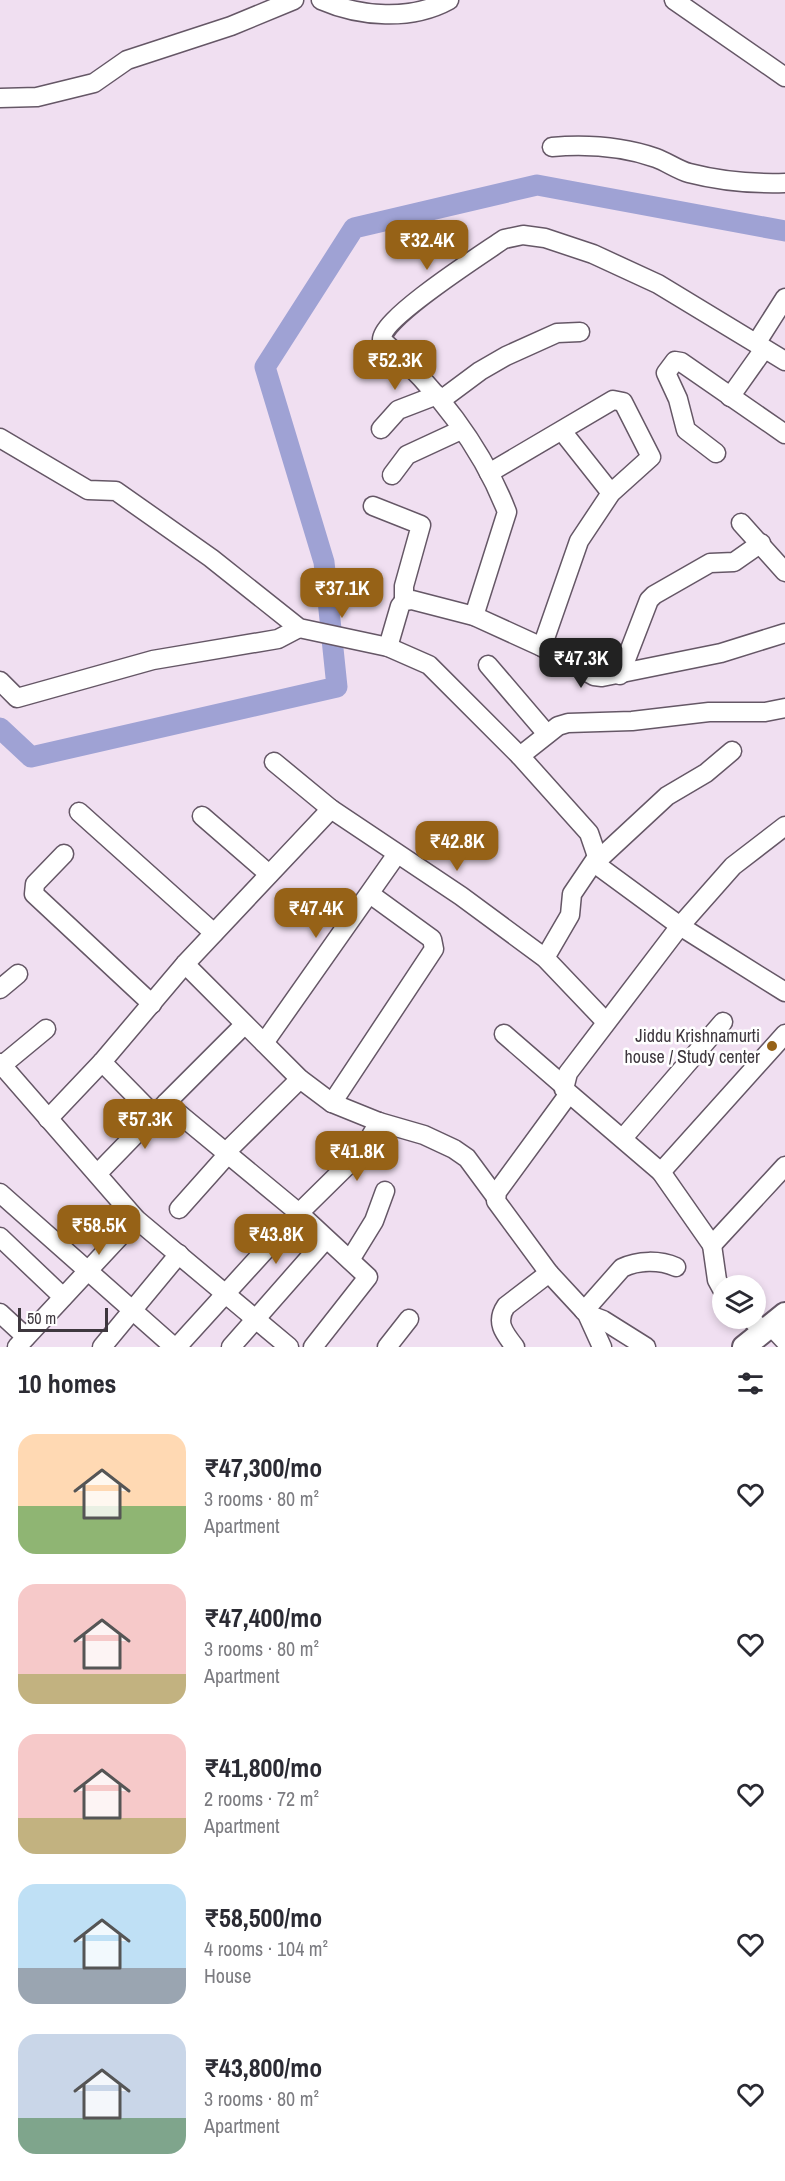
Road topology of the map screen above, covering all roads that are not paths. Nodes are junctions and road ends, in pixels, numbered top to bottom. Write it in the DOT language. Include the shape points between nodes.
graph roads {
  1 [pos="294,0"];
  2 [pos="321,0"];
  3 [pos="449,0"];
  4 [pos="674,0"];
  5 [pos="785,77"];
  6 [pos="0,98"];
  7 [pos="552,147"];
  8 [pos="785,183"];
  9 [pos="785,298"];
  10 [pos="580,332"];
  11 [pos="761,346"];
  12 [pos="785,361"];
  13 [pos="439,397"];
  14 [pos="730,397"];
  15 [pos="381,429"];
  16 [pos="461,430"];
  17 [pos="562,432"];
  18 [pos="785,434"];
  19 [pos="0,438"];
  20 [pos="716,453"];
  21 [pos="489,473"];
  22 [pos="392,475"];
  23 [pos="611,493"];
  24 [pos="373,506"];
  25 [pos="741,523"];
  26 [pos="761,543"];
  27 [pos="785,572"];
  28 [pos="404,601"];
  29 [pos="474,616"];
  30 [pos="299,628"];
  31 [pos="785,633"];
  32 [pos="382,646"];
  33 [pos="542,647"];
  34 [pos="488,665"];
  35 [pos="620,675"];
  36 [pos="0,681"];
  37 [pos="785,708"];
  38 [pos="547,734"];
  39 [pos="732,751"];
  40 [pos="520,756"];
  41 [pos="273,762"];
  42 [pos="331,809"];
  43 [pos="79,812"];
  44 [pos="202,816"];
  45 [pos="785,826"];
  46 [pos="64,854"];
  47 [pos="397,854"];
  48 [pos="598,859"];
  49 [pos="269,874"];
  50 [pos="370,894"];
  51 [pos="680,926"];
  52 [pos="214,933"];
  53 [pos="545,958"];
  54 [pos="185,964"];
  55 [pos="18,974"];
  56 [pos="0,989"];
  57 [pos="785,992"];
  58 [pos="152,1004"];
  59 [pos="606,1022"];
  60 [pos="723,1022"];
  61 [pos="244,1025"];
  62 [pos="46,1029"];
  63 [pos="504,1034"];
  64 [pos="785,1034"];
  65 [pos="264,1043"];
  66 [pos="102,1062"];
  67 [pos="1,1065"];
  68 [pos="300,1079"];
  69 [pos="566,1090"];
  70 [pos="332,1103"];
  71 [pos="160,1109"];
  72 [pos="48,1119"];
  73 [pos="379,1122"];
  74 [pos="623,1138"];
  75 [pos="227,1153"];
  76 [pos="785,1166"];
  77 [pos="661,1172"];
  78 [pos="98,1173"];
  79 [pos="386,1191"];
  80 [pos="0,1193"];
  81 [pos="495,1196"];
  82 [pos="179,1209"];
  83 [pos="299,1214"];
  84 [pos="136,1219"];
  85 [pos="0,1237"];
  86 [pos="326,1239"];
  87 [pos="712,1245"];
  88 [pos="178,1254"];
  89 [pos="350,1260"];
  90 [pos="676,1267"];
  91 [pos="88,1270"];
  92 [pos="549,1274"];
  93 [pos="716,1275"];
  94 [pos="226,1292"];
  95 [pos="63,1297"];
  96 [pos="132,1311"];
  97 [pos="0,1313"];
  98 [pos="586,1313"];
  99 [pos="257,1318"];
  100 [pos="409,1319"];
  101 [pos="771,1326"];
  102 [pos="22,1342"];
  103 [pos="102,1347"];
  104 [pos="176,1347"];
  105 [pos="231,1347"];
  106 [pos="290,1347"];
  107 [pos="313,1347"];
  108 [pos="387,1347"];
  109 [pos="514,1347"];
  110 [pos="602,1347"];
  111 [pos="646,1347"];
  112 [pos="744,1347"];
  1 -- 6 [label="street" via="231,26 127,60 94,83 37,96"];
  2 -- 3 [label="street" via="362,12 387,14 418,11"];
  4 -- 5 [label="street"];
  7 -- 8 [label="street" via="608,146 691,173 761,184"];
  9 -- 11 [label="street"];
  10 -- 13 [label="street" via="557,333 506,356"];
  11 -- 12 [label="street"];
  11 -- 13 [label="street" via="658,284 604,259 523,234 504,239 469,263 402,312 384,332 382,340 416,369"];
  11 -- 14 [label="street"];
  13 -- 15 [label="street" via="398,410"];
  13 -- 16 [label="street"];
  14 -- 18 [label="street"];
  14 -- 20 [label="street" via="681,362 675,361 667,370 686,430"];
  16 -- 21 [label="street"];
  16 -- 22 [label="street" via="407,455"];
  17 -- 21 [label="street"];
  17 -- 23 [label="street"];
  17 -- 23 [label="street" via="612,400 623,402 651,457"];
  19 -- 30 [label="street" via="88,490 116,491 211,558"];
  21 -- 29 [label="street" via="507,518"];
  23 -- 33 [label="street" via="579,541"];
  24 -- 28 [label="street" via="421,525 404,586"];
  25 -- 26 [label="street"];
  26 -- 27 [label="street"];
  26 -- 35 [label="street" via="734,562 710,563 654,595"];
  28 -- 29 [label="street"];
  28 -- 32 [label="street"];
  29 -- 33 [label="street"];
  30 -- 32 [label="street"];
  30 -- 36 [label="street" via="278,639 153,660 17,698"];
  31 -- 35 [label="street" via="722,653"];
  32 -- 40 [label="street" via="429,665"];
  33 -- 35 [label="street" via="594,676"];
  34 -- 38 [label="street"];
  37 -- 38 [label="street" via="578,722 558,726"];
  38 -- 40 [label="street"];
  39 -- 48 [label="street" via="706,773 667,796"];
  40 -- 48 [label="street" via="589,833"];
  41 -- 42 [label="street"];
  42 -- 47 [label="street"];
  42 -- 49 [label="street"];
  43 -- 52 [label="street"];
  44 -- 49 [label="street"];
  45 -- 51 [label="street" via="733,866"];
  46 -- 58 [label="street" via="35,884 34,894"];
  47 -- 50 [label="street"];
  47 -- 53 [label="street"];
  48 -- 51 [label="street" via="601,868"];
  48 -- 53 [label="street" via="572,894 570,915"];
  49 -- 52 [label="street"];
  50 -- 65 [label="street"];
  50 -- 70 [label="street" via="432,939 434,949"];
  51 -- 57 [label="street"];
  51 -- 59 [label="street"];
  52 -- 54 [label="street"];
  53 -- 59 [label="street"];
  54 -- 58 [label="street"];
  54 -- 61 [label="street"];
  55 -- 56 [label="street"];
  58 -- 66 [label="street"];
  59 -- 69 [label="street" via="568,1073"];
  60 -- 74 [label="street"];
  61 -- 65 [label="street"];
  61 -- 71 [label="street"];
  62 -- 67 [label="street"];
  63 -- 69 [label="street"];
  64 -- 77 [label="street"];
  65 -- 68 [label="street"];
  66 -- 71 [label="street"];
  66 -- 72 [label="street"];
  67 -- 72 [label="street"];
  68 -- 70 [label="street"];
  68 -- 75 [label="street"];
  69 -- 74 [label="street"];
  69 -- 81 [label="street"];
  70 -- 73 [label="street"];
  71 -- 75 [label="street"];
  71 -- 78 [label="street"];
  72 -- 78 [label="street"];
  73 -- 81 [label="street" via="424,1135 453,1149 467,1158"];
  73 -- 83 [label="street" via="362,1151"];
  74 -- 77 [label="street"];
  75 -- 82 [label="street"];
  75 -- 83 [label="street"];
  76 -- 87 [label="street"];
  77 -- 87 [label="street"];
  78 -- 84 [label="street"];
  79 -- 89 [label="street" via="374,1221"];
  80 -- 91 [label="street"];
  81 -- 92 [label="street"];
  83 -- 86 [label="street"];
  83 -- 94 [label="street"];
  84 -- 88 [label="street"];
  84 -- 91 [label="street"];
  85 -- 95 [label="street"];
  86 -- 89 [label="street"];
  86 -- 99 [label="street"];
  87 -- 93 [label="street"];
  88 -- 94 [label="street"];
  88 -- 96 [label="street"];
  89 -- 107 [label="street" via="368,1277"];
  90 -- 98 [label="street" via="656,1262 622,1268"];
  91 -- 95 [label="street"];
  91 -- 96 [label="street"];
  92 -- 98 [label="street"];
  92 -- 109 [label="street" via="502,1312 502,1329"];
  94 -- 99 [label="street"];
  94 -- 104 [label="street"];
  95 -- 102 [label="street"];
  96 -- 103 [label="street"];
  96 -- 104 [label="street"];
  97 -- 102 [label="street"];
  98 -- 110 [label="street"];
  98 -- 111 [label="street"];
  99 -- 105 [label="street"];
  99 -- 106 [label="street"];
  100 -- 108 [label="street"];
  101 -- 112 [label="main road"];
}
